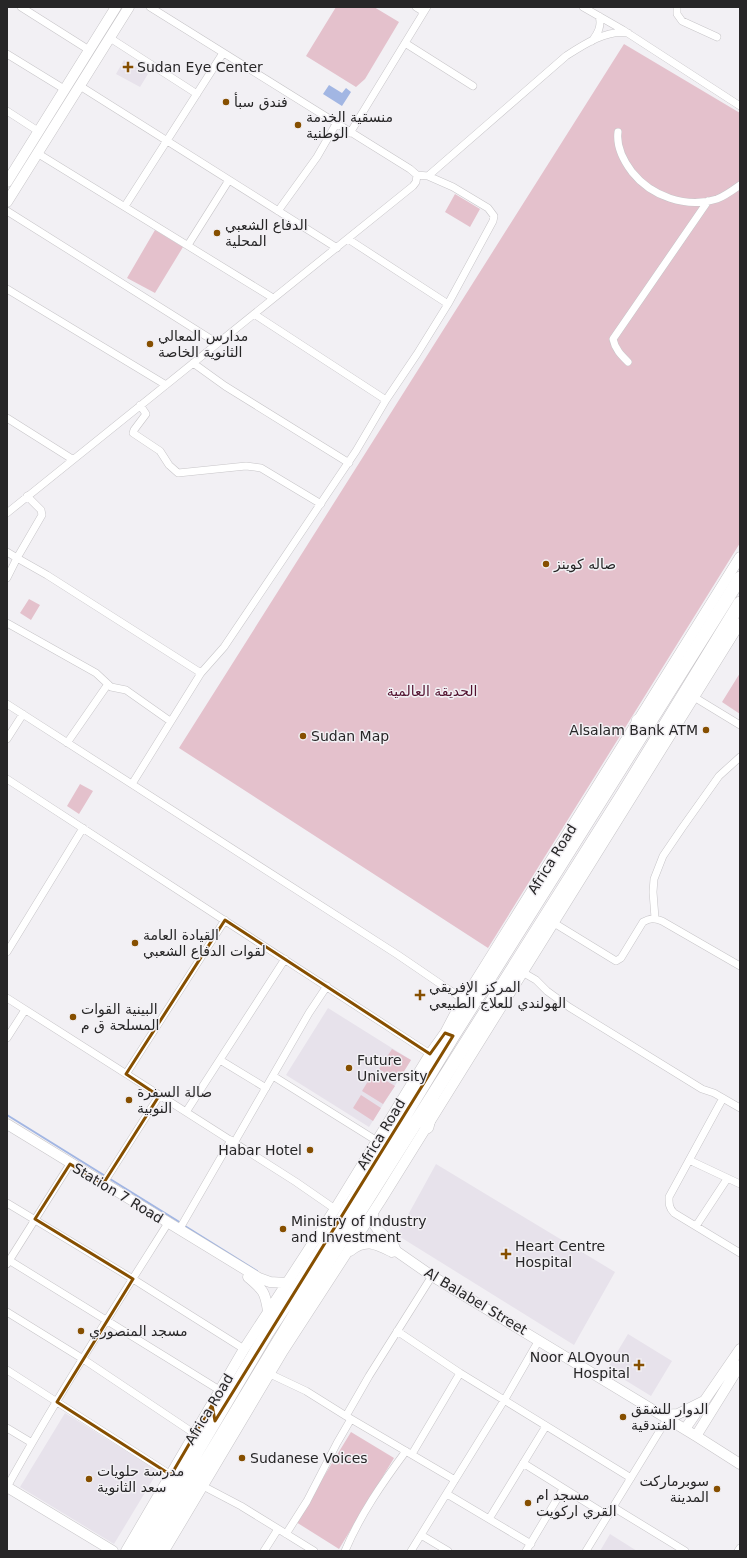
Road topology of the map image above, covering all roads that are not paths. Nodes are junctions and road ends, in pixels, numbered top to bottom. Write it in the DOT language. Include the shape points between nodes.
graph roads {
  1 [pos="21,7"];
  2 [pos="129,7"];
  3 [pos="150,7"];
  4 [pos="416,7"];
  5 [pos="582,7"];
  6 [pos="677,7"];
  7 [pos="113,8"];
  8 [pos="426,9"];
  9 [pos="598,16"];
  10 [pos="628,33"];
  11 [pos="110,38"];
  12 [pos="718,38"];
  13 [pos="592,42"];
  14 [pos="405,43"];
  15 [pos="89,50"];
  16 [pos="7,54"];
  17 [pos="223,54"];
  18 [pos="80,86"];
  19 [pos="473,86"];
  20 [pos="64,89"];
  21 [pos="197,94"];
  22 [pos="740,106"];
  23 [pos="7,111"];
  24 [pos="336,124"];
  25 [pos="38,131"];
  26 [pos="618,132"];
  27 [pos="350,133"];
  28 [pos="166,141"];
  29 [pos="38,153"];
  30 [pos="10,170"];
  31 [pos="417,175"];
  32 [pos="428,176"];
  33 [pos="229,180"];
  34 [pos="7,182"];
  35 [pos="740,185"];
  36 [pos="708,201"];
  37 [pos="7,202"];
  38 [pos="125,206"];
  39 [pos="7,210"];
  40 [pos="278,210"];
  41 [pos="348,239"];
  42 [pos="188,245"];
  43 [pos="337,248"];
  44 [pos="7,289"];
  45 [pos="273,298"];
  46 [pos="448,304"];
  47 [pos="254,314"];
  48 [pos="217,343"];
  49 [pos="628,362"];
  50 [pos="193,363"];
  51 [pos="166,385"];
  52 [pos="386,400"];
  53 [pos="140,405"];
  54 [pos="7,418"];
  55 [pos="72,460"];
  56 [pos="349,463"];
  57 [pos="27,496"];
  58 [pos="321,504"];
  59 [pos="7,513"];
  60 [pos="7,552"];
  61 [pos="740,556"];
  62 [pos="17,558"];
  63 [pos="7,578"];
  64 [pos="740,578"];
  65 [pos="740,603"];
  66 [pos="7,623"];
  67 [pos="740,623"];
  68 [pos="200,673"];
  69 [pos="108,684"];
  70 [pos="694,697"];
  71 [pos="7,704"];
  72 [pos="659,707"];
  73 [pos="23,714"];
  74 [pos="170,721"];
  75 [pos="638,721"];
  76 [pos="740,724"];
  77 [pos="7,739"];
  78 [pos="67,743"];
  79 [pos="740,757"];
  80 [pos="645,776"];
  81 [pos="7,779"];
  82 [pos="132,784"];
  83 [pos="622,794"];
  84 [pos="83,828"];
  85 [pos="541,897"];
  86 [pos="557,898"];
  87 [pos="531,912"];
  88 [pos="655,918"];
  89 [pos="225,920"];
  90 [pos="549,920"];
  91 [pos="7,952"];
  92 [pos="285,959"];
  93 [pos="740,966"];
  94 [pos="524,973"];
  95 [pos="327,986"];
  96 [pos="7,998"];
  97 [pos="464,1000"];
  98 [pos="25,1010"];
  99 [pos="449,1035"];
  100 [pos="7,1038"];
  101 [pos="430,1054"];
  102 [pos="220,1060"];
  103 [pos="126,1074"];
  104 [pos="273,1076"];
  105 [pos="266,1088"];
  106 [pos="436,1091"];
  107 [pos="159,1096"];
  108 [pos="723,1098"];
  109 [pos="740,1108"];
  110 [pos="186,1112"];
  111 [pos="7,1124"];
  112 [pos="427,1127"];
  113 [pos="232,1141"];
  114 [pos="377,1141"];
  115 [pos="689,1160"];
  116 [pos="70,1164"];
  117 [pos="727,1179"];
  118 [pos="103,1184"];
  119 [pos="740,1184"];
  120 [pos="7,1203"];
  121 [pos="335,1209"];
  122 [pos="372,1215"];
  123 [pos="35,1219"];
  124 [pos="168,1223"];
  125 [pos="696,1226"];
  126 [pos="179,1230"];
  127 [pos="396,1251"];
  128 [pos="348,1252"];
  129 [pos="740,1253"];
  130 [pos="8,1261"];
  131 [pos="230,1261"];
  132 [pos="432,1276"];
  133 [pos="133,1278"];
  134 [pos="286,1283"];
  135 [pos="268,1311"];
  136 [pos="7,1312"];
  137 [pos="106,1320"];
  138 [pos="397,1331"];
  139 [pos="539,1340"];
  140 [pos="244,1349"];
  141 [pos="740,1349"];
  142 [pos="83,1359"];
  143 [pos="740,1365"];
  144 [pos="7,1370"];
  145 [pos="460,1372"];
  146 [pos="270,1374"];
  147 [pos="221,1391"];
  148 [pos="505,1399"];
  149 [pos="706,1400"];
  150 [pos="57,1402"];
  151 [pos="212,1405"];
  152 [pos="664,1417"];
  153 [pos="348,1418"];
  154 [pos="214,1421"];
  155 [pos="546,1426"];
  156 [pos="7,1428"];
  157 [pos="685,1429"];
  158 [pos="195,1434"];
  159 [pos="696,1436"];
  160 [pos="32,1443"];
  161 [pos="409,1452"];
  162 [pos="523,1463"];
  163 [pos="740,1464"];
  164 [pos="214,1468"];
  165 [pos="171,1475"];
  166 [pos="631,1478"];
  167 [pos="455,1480"];
  168 [pos="199,1482"];
  169 [pos="7,1487"];
  170 [pos="563,1489"];
  171 [pos="447,1494"];
  172 [pos="613,1507"];
  173 [pos="608,1516"];
  174 [pos="489,1519"];
  175 [pos="278,1529"];
  176 [pos="286,1534"];
  177 [pos="422,1535"];
  178 [pos="531,1544"];
  179 [pos="740,1548"];
  180 [pos="113,1551"];
  181 [pos="126,1551"];
  182 [pos="138,1551"];
  183 [pos="152,1551"];
  184 [pos="164,1551"];
  185 [pos="264,1551"];
  186 [pos="314,1551"];
  187 [pos="345,1551"];
  188 [pos="411,1551"];
  189 [pos="448,1551"];
  190 [pos="526,1551"];
  191 [pos="586,1551"];
  192 [pos="685,1551"];
  193 [pos="738,1551"];
  1 -- 15 [label="street"];
  2 -- 11 [label="street"];
  3 -- 17 [label="street"];
  4 -- 8 [label="street"];
  5 -- 9 [label="street"];
  6 -- 12 [label="street" via="677,14 682,21"];
  7 -- 15 [label="street"];
  8 -- 14 [label="street"];
  9 -- 10 [label="street"];
  9 -- 13 [label="street" via="600,27"];
  10 -- 13 [label="street" via="615,33"];
  10 -- 22 [label="street"];
  11 -- 18 [label="street"];
  11 -- 21 [label="street"];
  13 -- 32 [label="street" via="566,56"];
  14 -- 19 [label="street"];
  14 -- 27 [label="street"];
  15 -- 20 [label="street"];
  16 -- 20 [label="street"];
  17 -- 21 [label="street"];
  17 -- 24 [label="street"];
  18 -- 28 [label="street"];
  18 -- 29 [label="street"];
  20 -- 25 [label="street"];
  21 -- 28 [label="street"];
  23 -- 25 [label="street"];
  24 -- 27 [label="street"];
  24 -- 40 [label="street" via="317,157"];
  25 -- 30 [label="street"];
  26 -- 36 [label="street" via="617,140 622,157 646,186 670,199 688,202"];
  27 -- 31 [label="street"];
  28 -- 33 [label="street"];
  28 -- 38 [label="street"];
  29 -- 37 [label="street"];
  29 -- 38 [label="street"];
  30 -- 34 [label="street"];
  31 -- 32 [label="street"];
  31 -- 41 [label="street" via="413,186"];
  32 -- 46 [label="street" via="471,197 488,208 494,216"];
  33 -- 40 [label="street"];
  33 -- 42 [label="street"];
  35 -- 36 [label="street" via="725,196"];
  36 -- 49 [label="street" via="613,339 614,345"];
  38 -- 42 [label="street"];
  39 -- 48 [label="street"];
  40 -- 43 [label="street"];
  41 -- 43 [label="street"];
  41 -- 46 [label="street"];
  42 -- 45 [label="street"];
  43 -- 45 [label="street"];
  44 -- 51 [label="street"];
  45 -- 47 [label="street"];
  46 -- 52 [label="street"];
  47 -- 48 [label="street"];
  47 -- 52 [label="street"];
  48 -- 50 [label="street"];
  50 -- 51 [label="street"];
  50 -- 56 [label="street" via="225,386"];
  51 -- 53 [label="street"];
  52 -- 56 [label="street"];
  53 -- 55 [label="street"];
  53 -- 58 [label="street" via="146,414 134,433 160,451 178,473 246,466 261,468"];
  54 -- 55 [label="street"];
  55 -- 57 [label="street"];
  56 -- 58 [label="street"];
  57 -- 59 [label="street"];
  57 -- 62 [label="street" via="41,510 42,515"];
  58 -- 68 [label="street" via="224,647"];
  60 -- 62 [label="street"];
  61 -- 75 [label="street, Africa Road"];
  62 -- 63 [label="street"];
  62 -- 68 [label="street"];
  64 -- 72 [label="highway, Africa Road"];
  65 -- 83 [label="highway, Africa Road"];
  66 -- 69 [label="street" via="90,670"];
  67 -- 70 [label="street, Africa Road"];
  68 -- 74 [label="street"];
  69 -- 74 [label="street" via="126,690"];
  69 -- 78 [label="street"];
  70 -- 76 [label="street"];
  70 -- 80 [label="street, Africa Road"];
  71 -- 73 [label="street"];
  72 -- 75 [label="highway"];
  72 -- 85 [label="highway, Africa Road"];
  73 -- 77 [label="street"];
  73 -- 78 [label="street"];
  74 -- 82 [label="street"];
  75 -- 97 [label="street, Africa Road"];
  78 -- 82 [label="street"];
  79 -- 88 [label="street" via="719,776 664,856 654,879"];
  80 -- 83 [label="highway"];
  80 -- 90 [label="street, Africa Road"];
  81 -- 84 [label="street"];
  82 -- 97 [label="street"];
  83 -- 86 [label="highway, Africa Road"];
  84 -- 89 [label="street"];
  84 -- 91 [label="street"];
  85 -- 86 [label="highway"];
  85 -- 87 [label="highway, Africa Road"];
  86 -- 90 [label="highway, Africa Road"];
  87 -- 90 [label="highway"];
  87 -- 99 [label="highway, Africa Road"];
  88 -- 90 [label="street" via="643,922 621,958 616,961"];
  88 -- 93 [label="street"];
  89 -- 92 [label="street"];
  89 -- 103 [label="street"];
  90 -- 94 [label="street, Africa Road"];
  90 -- 106 [label="highway, Africa Road"];
  92 -- 95 [label="street"];
  92 -- 102 [label="street"];
  94 -- 108 [label="street" via="627,1043 702,1089"];
  94 -- 112 [label="street, Africa Road"];
  95 -- 101 [label="street"];
  95 -- 104 [label="street"];
  96 -- 98 [label="street"];
  97 -- 99 [label="street, Africa Road"];
  98 -- 100 [label="street"];
  98 -- 103 [label="street"];
  99 -- 101 [label="street, Africa Road"];
  99 -- 154 [label="highway, Africa Road" via="345,1214 267,1333"];
  101 -- 114 [label="street, Africa Road"];
  102 -- 105 [label="street"];
  102 -- 110 [label="street"];
  103 -- 107 [label="street"];
  104 -- 105 [label="street"];
  104 -- 114 [label="street"];
  105 -- 113 [label="street"];
  106 -- 112 [label="highway"];
  106 -- 168 [label="highway, Africa Road" via="300,1306"];
  107 -- 110 [label="street"];
  107 -- 118 [label="street"];
  108 -- 109 [label="street"];
  108 -- 115 [label="street"];
  110 -- 113 [label="street"];
  111 -- 116 [label="street, Station 7 Road"];
  112 -- 122 [label="street, Africa Road"];
  113 -- 121 [label="street"];
  113 -- 126 [label="street"];
  114 -- 121 [label="street, Africa Road"];
  115 -- 117 [label="street"];
  115 -- 125 [label="street" via="669,1197 669,1204 674,1213"];
  116 -- 118 [label="street, Station 7 Road"];
  116 -- 123 [label="street"];
  117 -- 119 [label="street"];
  117 -- 125 [label="street"];
  118 -- 124 [label="street, Station 7 Road"];
  120 -- 123 [label="street"];
  121 -- 134 [label="street, Africa Road"];
  122 -- 127 [label="street, Al Balabel Street" via="378,1230 393,1244"];
  122 -- 128 [label="street, Africa Road"];
  123 -- 130 [label="street"];
  123 -- 133 [label="street"];
  124 -- 126 [label="street, Station 7 Road"];
  124 -- 133 [label="street"];
  125 -- 129 [label="street"];
  126 -- 131 [label="street, Station 7 Road"];
  127 -- 128 [label="street, Al Balabel Street" via="392,1252 378,1244 367,1243"];
  127 -- 132 [label="street, Al Balabel Street"];
  128 -- 146 [label="street, Africa Road"];
  130 -- 137 [label="street"];
  131 -- 134 [label="street" via="266,1282"];
  131 -- 135 [label="street" via="263,1291"];
  132 -- 138 [label="street"];
  132 -- 139 [label="street, Al Balabel Street"];
  133 -- 137 [label="street"];
  133 -- 140 [label="street"];
  134 -- 135 [label="street, Africa Road"];
  135 -- 140 [label="street, Africa Road"];
  136 -- 142 [label="street"];
  137 -- 142 [label="street"];
  137 -- 147 [label="street"];
  138 -- 145 [label="street"];
  138 -- 153 [label="street"];
  139 -- 148 [label="street"];
  139 -- 152 [label="street, Al Balabel Street"];
  140 -- 147 [label="street, Africa Road"];
  141 -- 149 [label="street"];
  142 -- 150 [label="street"];
  142 -- 158 [label="street"];
  143 -- 159 [label="street"];
  144 -- 150 [label="street"];
  145 -- 148 [label="street"];
  145 -- 161 [label="street"];
  146 -- 153 [label="street" via="306,1391"];
  146 -- 164 [label="street, Africa Road"];
  147 -- 151 [label="street, Africa Road"];
  148 -- 155 [label="street"];
  148 -- 167 [label="street"];
  149 -- 152 [label="street" via="678,1414"];
  149 -- 157 [label="street"];
  150 -- 160 [label="street"];
  150 -- 165 [label="street"];
  151 -- 154 [label="highway"];
  151 -- 158 [label="street, Africa Road"];
  152 -- 157 [label="street, Al Balabel Street"];
  152 -- 166 [label="street"];
  153 -- 161 [label="street"];
  153 -- 176 [label="street" via="307,1502"];
  154 -- 182 [label="highway, Africa Road"];
  155 -- 162 [label="street"];
  155 -- 166 [label="street"];
  156 -- 160 [label="street"];
  157 -- 159 [label="street, Al Balabel Street"];
  158 -- 165 [label="street, Africa Road"];
  159 -- 163 [label="street, Al Balabel Street"];
  160 -- 169 [label="street"];
  161 -- 167 [label="street"];
  161 -- 187 [label="street" via="383,1483 355,1528"];
  162 -- 170 [label="street"];
  162 -- 174 [label="street"];
  164 -- 168 [label="highway"];
  165 -- 181 [label="street, Africa Road"];
  166 -- 172 [label="street"];
  167 -- 171 [label="street"];
  168 -- 175 [label="street"];
  168 -- 183 [label="highway, Africa Road"];
  168 -- 184 [label="street, Africa Road"];
  169 -- 180 [label="street"];
  170 -- 173 [label="street"];
  170 -- 178 [label="street"];
  171 -- 174 [label="street"];
  171 -- 177 [label="street"];
  172 -- 173 [label="street"];
  172 -- 192 [label="street"];
  173 -- 191 [label="street"];
  174 -- 178 [label="street"];
  175 -- 176 [label="street"];
  175 -- 185 [label="street"];
  176 -- 186 [label="street"];
  177 -- 188 [label="street"];
  177 -- 189 [label="street"];
  178 -- 190 [label="street"];
  179 -- 193 [label="street"];
}
